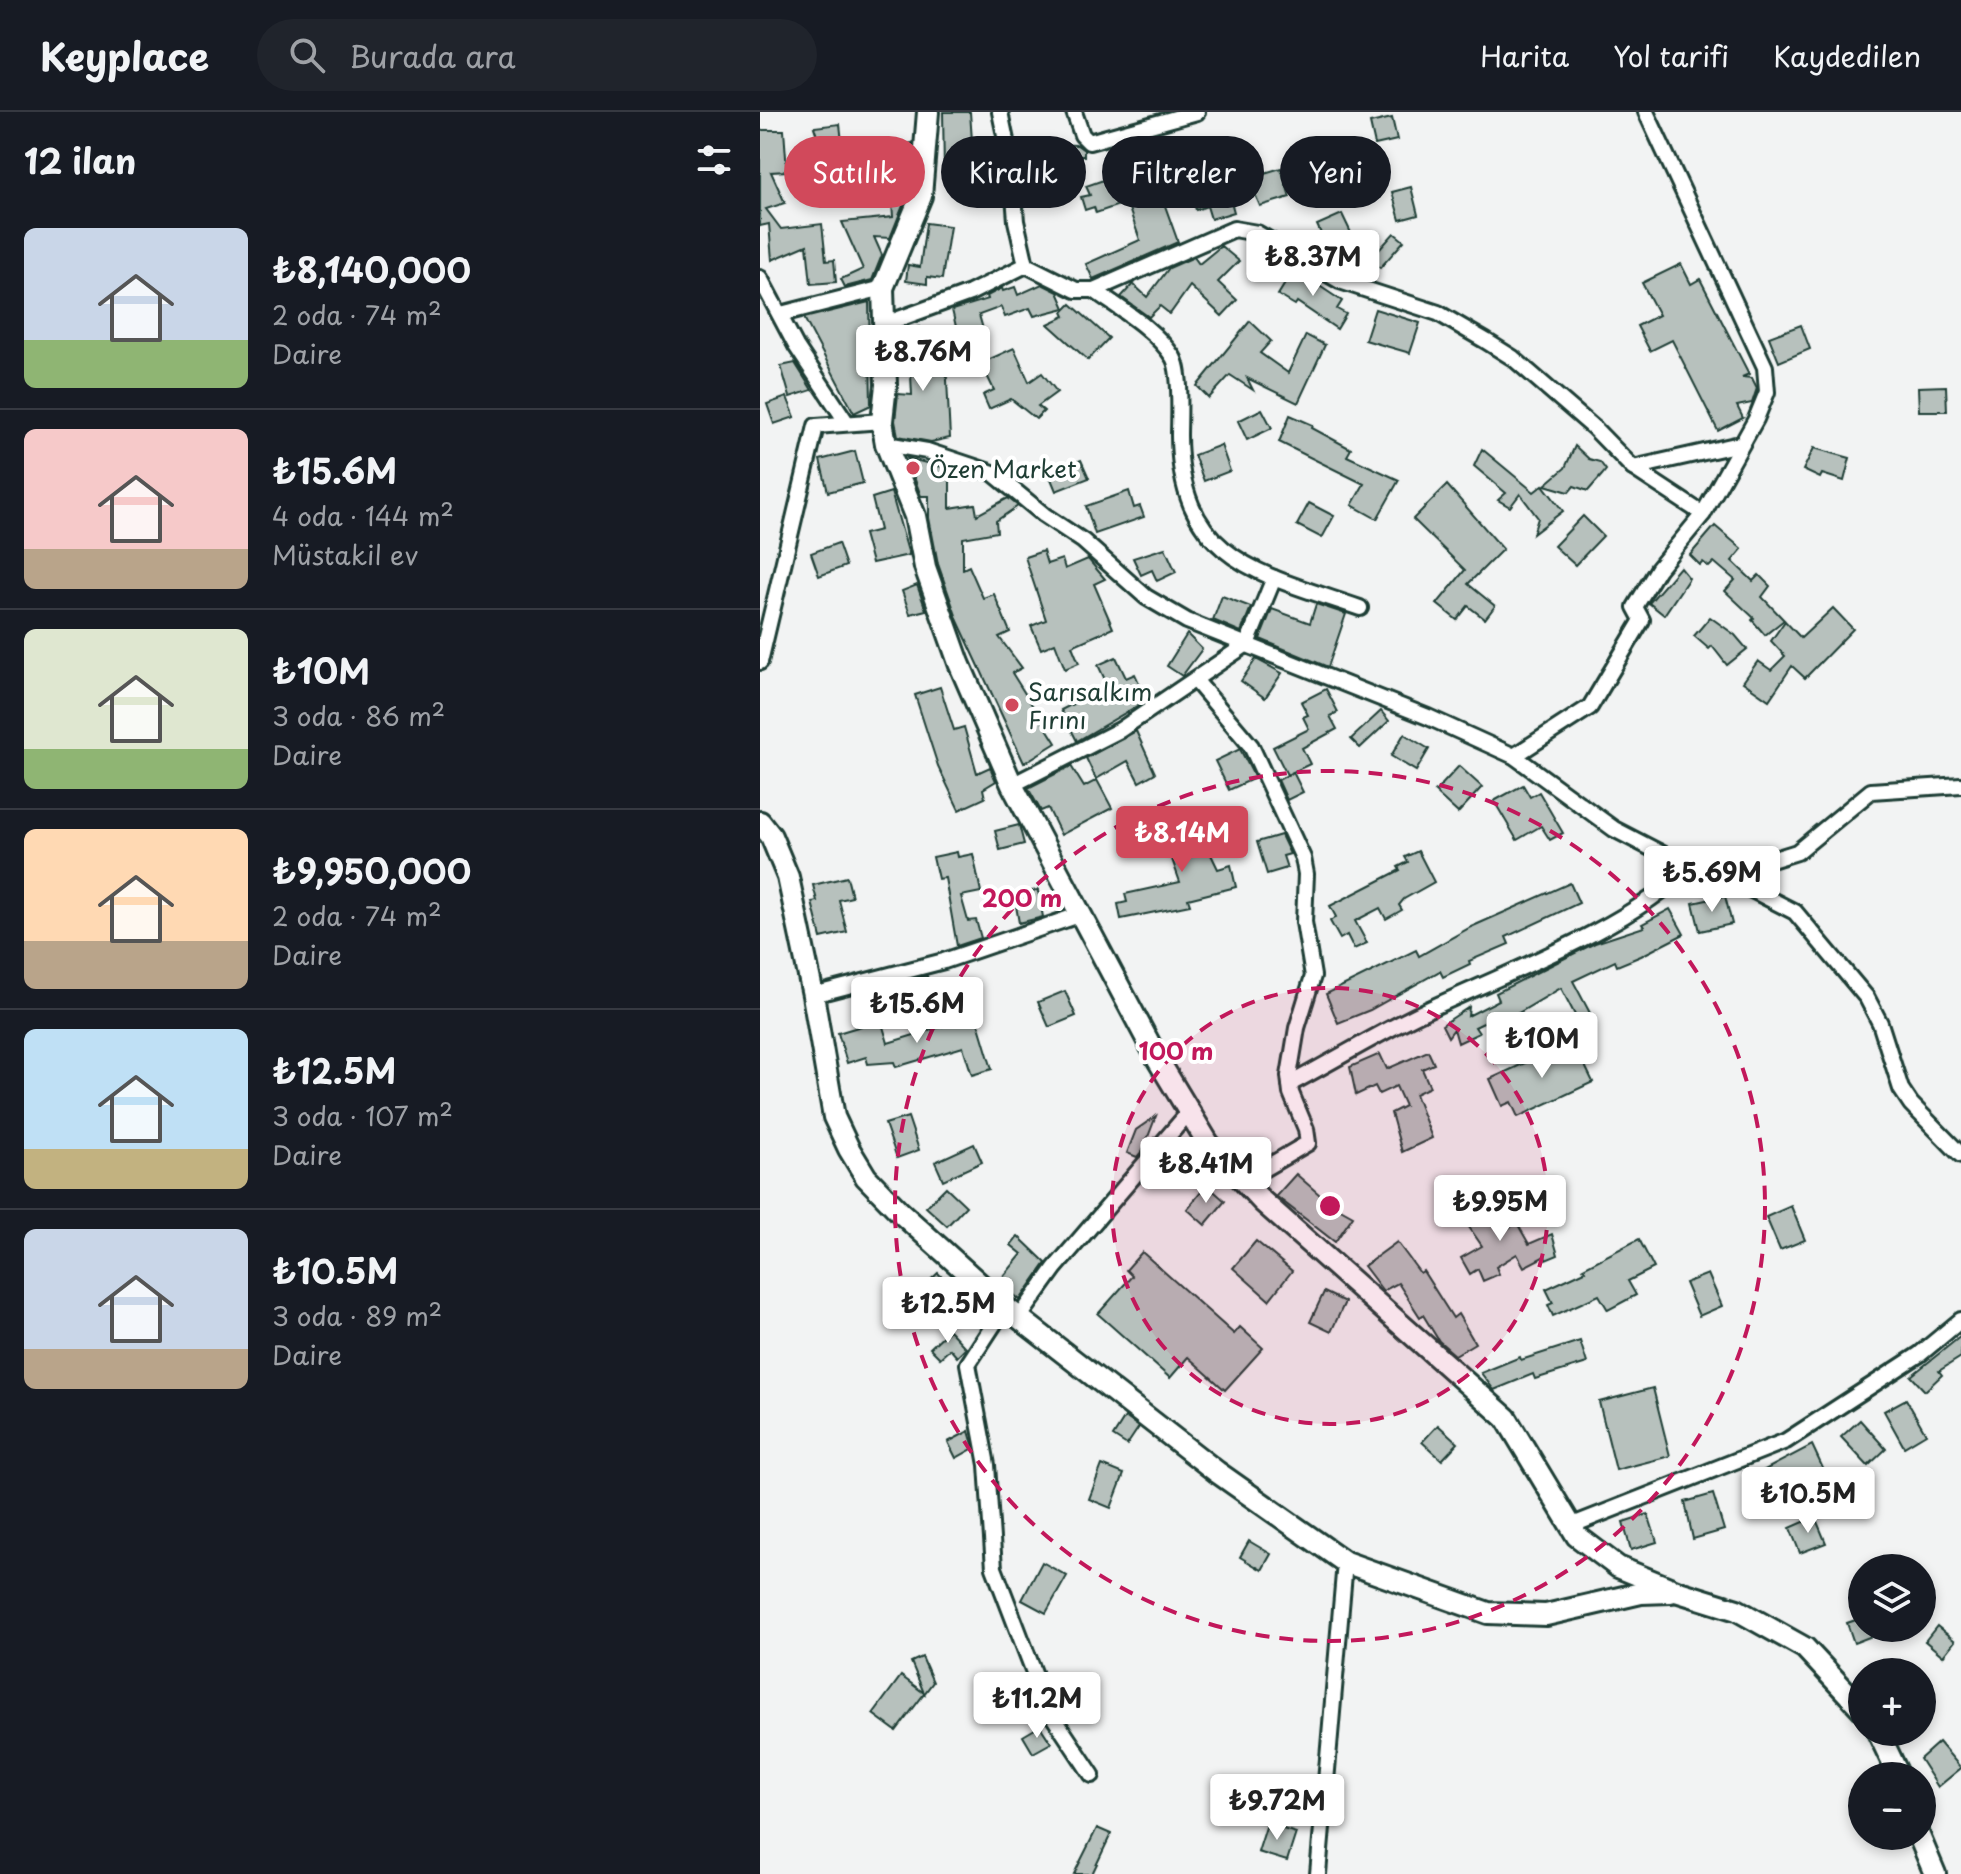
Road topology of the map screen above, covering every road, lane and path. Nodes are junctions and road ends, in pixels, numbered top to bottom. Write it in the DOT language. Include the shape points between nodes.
graph roads {
  1 [pos="928,112"];
  2 [pos="1000,112"];
  3 [pos="1074,112"];
  4 [pos="1197,112"];
  5 [pos="1646,112"];
  6 [pos="1026,265"];
  7 [pos="760,278"];
  8 [pos="883,288"];
  9 [pos="1094,290"];
  10 [pos="781,314"];
  11 [pos="885,324"];
  12 [pos="882,421"];
  13 [pos="847,423"];
  14 [pos="886,444"];
  15 [pos="1740,444"];
  16 [pos="1633,468"];
  17 [pos="1703,514"];
  18 [pos="1274,578"];
  19 [pos="1360,608"];
  20 [pos="1247,644"];
  21 [pos="760,662"];
  22 [pos="1196,681"];
  23 [pos="1514,756"];
  24 [pos="1012,785"];
  25 [pos="1961,785"];
  26 [pos="760,822"];
  27 [pos="1687,868"];
  28 [pos="1723,875"];
  29 [pos="1079,915"];
  30 [pos="813,995"];
  31 [pos="1290,1084"];
  32 [pos="1189,1112"];
  33 [pos="1961,1155"];
  34 [pos="1243,1181"];
  35 [pos="1012,1312"];
  36 [pos="1961,1320"];
  37 [pos="1570,1526"];
  38 [pos="1345,1562"];
  39 [pos="1679,1592"];
  40 [pos="1848,1694"];
  41 [pos="1092,1775"];
  42 [pos="1925,1850"];
  43 [pos="1318,1874"];
  44 [pos="1935,1874"];
  1 -- 8 [label="street" via="921,196"];
  2 -- 6 [label="street"];
  3 -- 4 [label="street" via="1089,142"];
  5 -- 15 [label="street" via="1765,367 1767,392"];
  6 -- 9 [label="street" via="1076,290"];
  6 -- 11 [label="street" via="970,293"];
  7 -- 10 [label="street"];
  8 -- 10 [label="street"];
  8 -- 11 [label="street"];
  9 -- 16 [label="street" via="1234,229 1257,233 1340,281 1438,313 1486,341 1513,358"];
  9 -- 18 [label="street" via="1150,332 1175,359 1179,462 1203,531 1233,557"];
  10 -- 13 [label="street"];
  11 -- 12 [label="street"];
  12 -- 13 [label="street"];
  12 -- 14 [label="street"];
  13 -- 21 [label="street" via="816,426"];
  14 -- 20 [label="street" via="993,473 1146,597 1187,621"];
  14 -- 24 [label="street" via="915,516 925,567 959,663"];
  15 -- 16 [label="street"];
  15 -- 17 [label="street"];
  16 -- 17 [label="street"];
  17 -- 23 [label="street" via="1635,607 1642,620 1590,707"];
  18 -- 19 [label="street"];
  18 -- 20 [label="street"];
  20 -- 22 [label="street"];
  20 -- 23 [label="street"];
  22 -- 24 [label="street" via="1120,730"];
  22 -- 31 [label="street" via="1251,746 1303,858 1304,922 1313,976 1297,1028"];
  23 -- 27 [label="street" via="1614,829"];
  24 -- 29 [label="street"];
  25 -- 28 [label="street" via="1871,791 1797,852"];
  26 -- 30 [label="street" via="788,877"];
  27 -- 28 [label="street"];
  27 -- 31 [label="street" via="1664,890 1581,938 1420,1013"];
  28 -- 33 [label="street" via="1795,912 1867,998 1911,1104"];
  29 -- 30 [label="street" via="944,961"];
  29 -- 32 [label="street"];
  30 -- 35 [label="street" via="834,1117 860,1167 900,1212"];
  31 -- 34 [label="street" via="1308,1143"];
  32 -- 34 [label="street" via="1208,1143"];
  32 -- 35 [label="street"];
  34 -- 37 [label="street" via="1506,1418"];
  35 -- 38 [label="street" via="1217,1472"];
  35 -- 41 [label="street" via="968,1364 987,1465 994,1568 1048,1709"];
  36 -- 37 [label="street" via="1920,1354 1786,1441"];
  37 -- 39 [label="street" via="1618,1567"];
  38 -- 39 [label="street" via="1488,1613 1546,1615 1641,1593"];
  38 -- 43 [label="street"];
  39 -- 40 [label="street" via="1737,1610 1805,1648"];
  42 -- 44 [label="street"];
}
